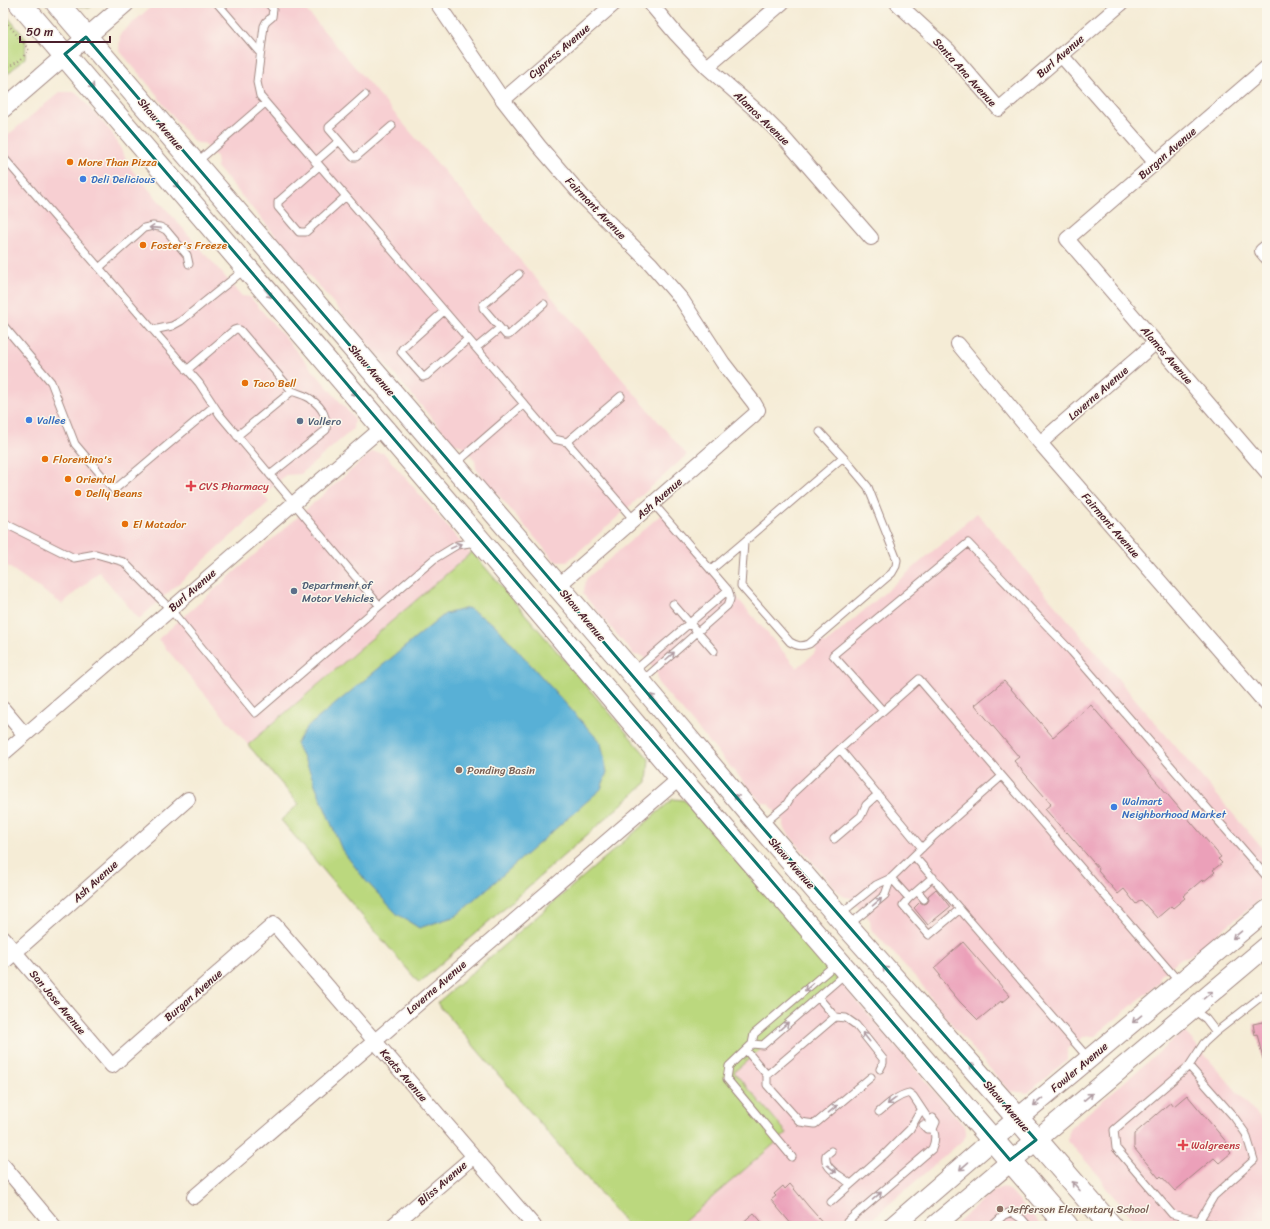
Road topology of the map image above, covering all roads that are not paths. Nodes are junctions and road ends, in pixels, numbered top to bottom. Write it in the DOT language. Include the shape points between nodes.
graph roads {
  1 [pos="20,3"];
  2 [pos="57,3"];
  3 [pos="126,3"];
  4 [pos="217,3"];
  5 [pos="268,3"];
  6 [pos="437,3"];
  7 [pos="615,3"];
  8 [pos="650,3"];
  9 [pos="782,3"];
  10 [pos="897,3"];
  11 [pos="1122,3"];
  12 [pos="86,37"];
  13 [pos="260,53"];
  14 [pos="65,54"];
  15 [pos="1061,55"];
  16 [pos="707,67"];
  17 [pos="1267,67"];
  18 [pos="365,95"];
  19 [pos="503,100"];
  20 [pos="265,103"];
  21 [pos="3,109"];
  22 [pos="999,109"];
  23 [pos="392,126"];
  24 [pos="339,141"];
  25 [pos="3,157"];
  26 [pos="1155,162"];
  27 [pos="195,164"];
  28 [pos="317,164"];
  29 [pos="345,197"];
  30 [pos="871,238"];
  31 [pos="1067,239"];
  32 [pos="189,264"];
  33 [pos="99,268"];
  34 [pos="247,268"];
  35 [pos="519,274"];
  36 [pos="544,304"];
  37 [pos="444,311"];
  38 [pos="3,325"];
  39 [pos="500,328"];
  40 [pos="153,330"];
  41 [pos="468,339"];
  42 [pos="1156,342"];
  43 [pos="958,344"];
  44 [pos="476,348"];
  45 [pos="187,370"];
  46 [pos="292,391"];
  47 [pos="621,396"];
  48 [pos="524,404"];
  49 [pos="214,406"];
  50 [pos="758,410"];
  51 [pos="383,427"];
  52 [pos="820,432"];
  53 [pos="237,436"];
  54 [pos="567,442"];
  55 [pos="1040,443"];
  56 [pos="843,457"];
  57 [pos="453,466"];
  58 [pos="1267,472"];
  59 [pos="270,475"];
  60 [pos="294,503"];
  61 [pos="653,503"];
  62 [pos="634,520"];
  63 [pos="3,521"];
  64 [pos="480,541"];
  65 [pos="744,542"];
  66 [pos="711,570"];
  67 [pos="558,586"];
  68 [pos="728,590"];
  69 [pos="673,604"];
  70 [pos="379,605"];
  71 [pos="170,610"];
  72 [pos="690,623"];
  73 [pos="697,632"];
  74 [pos="714,651"];
  75 [pos="636,677"];
  76 [pos="1267,705"];
  77 [pos="3,709"];
  78 [pos="883,712"];
  79 [pos="25,735"];
  80 [pos="840,749"];
  81 [pos="3,754"];
  82 [pos="1002,776"];
  83 [pos="680,778"];
  84 [pos="878,794"];
  85 [pos="188,799"];
  86 [pos="761,826"];
  87 [pos="725,830"];
  88 [pos="834,839"];
  89 [pos="922,848"];
  90 [pos="914,856"];
  91 [pos="933,877"];
  92 [pos="1267,877"];
  93 [pos="891,878"];
  94 [pos="917,891"];
  95 [pos="909,898"];
  96 [pos="924,899"];
  97 [pos="960,909"];
  98 [pos="1267,910"];
  99 [pos="843,921"];
  100 [pos="274,924"];
  101 [pos="1267,932"];
  102 [pos="3,938"];
  103 [pos="1267,946"];
  104 [pos="1220,949"];
  105 [pos="16,952"];
  106 [pos="3,963"];
  107 [pos="843,967"];
  108 [pos="1240,968"];
  109 [pos="1180,983"];
  110 [pos="1267,992"];
  111 [pos="818,997"];
  112 [pos="1192,1009"];
  113 [pos="835,1017"];
  114 [pos="1216,1032"];
  115 [pos="374,1040"];
  116 [pos="752,1044"];
  117 [pos="746,1050"];
  118 [pos="1089,1059"];
  119 [pos="112,1066"];
  120 [pos="1189,1066"];
  121 [pos="880,1069"];
  122 [pos="767,1075"];
  123 [pos="871,1077"];
  124 [pos="879,1112"];
  125 [pos="926,1117"];
  126 [pos="1018,1118"];
  127 [pos="934,1129"];
  128 [pos="993,1140"];
  129 [pos="1036,1140"];
  130 [pos="831,1151"];
  131 [pos="474,1156"];
  132 [pos="792,1157"];
  133 [pos="1010,1160"];
  134 [pos="3,1165"];
  135 [pos="850,1184"];
  136 [pos="194,1197"];
  137 [pos="831,1202"];
  138 [pos="848,1222"];
  139 [pos="1199,1224"];
  140 [pos="54,1226"];
  141 [pos="392,1226"];
  142 [pos="534,1226"];
  143 [pos="893,1226"];
  144 [pos="934,1226"];
  145 [pos="992,1226"];
  146 [pos="1028,1226"];
  147 [pos="1067,1226"];
  148 [pos="1111,1226"];
  149 [pos="1219,1226"];
  1 -- 14 [label="main road"];
  2 -- 12 [label="main road, Shaw Avenue"];
  3 -- 12 [label="street"];
  4 -- 13 [label="lane"];
  5 -- 13 [label="lane" via="273,9 264,26"];
  6 -- 19 [label="street, Fairmont Avenue"];
  7 -- 19 [label="street, Cypress Avenue"];
  8 -- 16 [label="street, Alamos Avenue"];
  9 -- 16 [label="street"];
  10 -- 22 [label="street, Santa Ana Avenue" via="949,51"];
  11 -- 15 [label="street, Burl Avenue"];
  12 -- 14 [label="street"];
  12 -- 27 [label="main road, Shaw Avenue"];
  13 -- 20 [label="lane" via="257,82 260,96"];
  14 -- 21 [label="street"];
  14 -- 34 [label="main road, one-way"];
  15 -- 22 [label="street, Burl Avenue"];
  15 -- 26 [label="street"];
  16 -- 30 [label="street, Alamos Avenue" via="783,137"];
  17 -- 26 [label="street, Burgan Avenue"];
  18 -- 24 [label="lane" via="329,127"];
  19 -- 50 [label="street, Fairmont Avenue" via="583,197 651,264 682,300 723,363"];
  20 -- 27 [label="lane"];
  20 -- 28 [label="lane"];
  23 -- 24 [label="lane" via="356,157 353,157"];
  24 -- 28 [label="lane"];
  25 -- 33 [label="lane"];
  26 -- 31 [label="street, Burgan Avenue"];
  27 -- 57 [label="main road, Shaw Avenue"];
  28 -- 29 [label="lane"];
  28 -- 29 [label="lane" via="278,202 278,207 299,232 306,232"];
  29 -- 37 [label="lane"];
  31 -- 42 [label="street, Alamos Avenue"];
  32 -- 33 [label="lane, one-way" via="187,255 166,230 153,226 144,228"];
  33 -- 40 [label="lane"];
  34 -- 40 [label="lane" via="181,321 172,326"];
  34 -- 51 [label="main road, one-way"];
  35 -- 39 [label="lane" via="483,305"];
  36 -- 39 [label="lane" via="509,334 506,335"];
  37 -- 41 [label="lane"];
  37 -- 41 [label="lane" via="401,352 423,377"];
  38 -- 49 [label="lane" via="51,382 75,444 114,490"];
  39 -- 44 [label="lane"];
  40 -- 45 [label="lane"];
  41 -- 44 [label="lane"];
  42 -- 55 [label="street, Laverne Avenue"];
  42 -- 58 [label="street, Alamos Avenue"];
  43 -- 55 [label="street, Fairmont Avenue"];
  44 -- 48 [label="lane"];
  45 -- 46 [label="lane" via="237,329"];
  45 -- 49 [label="lane"];
  46 -- 53 [label="lane"];
  46 -- 59 [label="lane" via="312,399 324,412 326,430"];
  47 -- 54 [label="lane"];
  48 -- 54 [label="lane" via="554,439"];
  48 -- 57 [label="lane"];
  49 -- 53 [label="lane"];
  50 -- 61 [label="street, Ash Avenue"];
  51 -- 57 [label="main road" via="397,426 404,431 431,463"];
  51 -- 60 [label="street, Burl Avenue"];
  51 -- 64 [label="main road"];
  52 -- 56 [label="lane"];
  53 -- 59 [label="lane"];
  54 -- 62 [label="lane"];
  55 -- 76 [label="street, Fairmont Avenue"];
  56 -- 65 [label="lane"];
  56 -- 65 [label="lane" via="868,487 897,560 896,566 892,573 809,644 802,647 790,642 741,586"];
  57 -- 67 [label="main road, Shaw Avenue"];
  59 -- 60 [label="lane"];
  60 -- 70 [label="lane"];
  60 -- 71 [label="street, Burl Avenue"];
  61 -- 62 [label="street, Ash Avenue"];
  61 -- 66 [label="lane"];
  62 -- 67 [label="street, Ash Avenue"];
  63 -- 71 [label="lane" via="74,558 96,554 124,562"];
  64 -- 67 [label="main road" via="499,544 540,588 552,589"];
  70 -- 64 [label="lane, one-way" via="434,559 457,545"];
  64 -- 83 [label="main road"];
  65 -- 66 [label="lane"];
  66 -- 68 [label="lane"];
  67 -- 75 [label="main road, Shaw Avenue"];
  68 -- 72 [label="lane"];
  68 -- 73 [label="lane" via="728,606"];
  69 -- 72 [label="lane"];
  70 -- 71 [label="lane" via="255,713"];
  71 -- 79 [label="street, Burl Avenue"];
  72 -- 73 [label="lane"];
  72 -- 75 [label="lane"];
  73 -- 74 [label="lane"];
  75 -- 73 [label="lane, one-way"];
  86 -- 75 [label="main road, Shaw Avenue, one-way"];
  77 -- 79 [label="street"];
  78 -- 80 [label="lane"];
  78 -- 82 [label="lane" via="919,679"];
  78 -- 92 [label="lane" via="833,655 968,543 1072,652"];
  79 -- 81 [label="street, Burl Avenue"];
  80 -- 84 [label="lane"];
  80 -- 86 [label="lane" via="794,792 786,805"];
  82 -- 89 [label="lane"];
  82 -- 109 [label="lane"];
  83 -- 86 [label="main road" via="686,773 693,772 741,826"];
  83 -- 87 [label="main road"];
  83 -- 115 [label="street, Laverne Avenue"];
  84 -- 88 [label="lane" via="866,804 861,816"];
  84 -- 89 [label="lane"];
  85 -- 105 [label="street, Ash Avenue"];
  86 -- 99 [label="main road, Shaw Avenue"];
  87 -- 99 [label="main road" via="778,872 826,925 834,928"];
  87 -- 107 [label="main road"];
  89 -- 90 [label="lane"];
  90 -- 91 [label="lane"];
  90 -- 93 [label="lane"];
  91 -- 94 [label="lane"];
  91 -- 97 [label="lane"];
  93 -- 95 [label="lane"];
  93 -- 99 [label="lane" via="876,885"];
  99 -- 93 [label="lane, one-way" via="885,895"];
  94 -- 95 [label="lane"];
  94 -- 96 [label="lane"];
  95 -- 97 [label="lane" via="902,905 929,935 942,919"];
  97 -- 118 [label="lane"];
  98 -- 104 [label="main road, Fowler Avenue, one-way"];
  126 -- 99 [label="main road, Shaw Avenue, one-way"];
  100 -- 115 [label="street, Keats Avenue"];
  100 -- 119 [label="street, Burgan Avenue"];
  101 -- 108 [label="main road"];
  102 -- 105 [label="street, San Jose Avenue"];
  103 -- 108 [label="main road"];
  104 -- 109 [label="main road, Fowler Avenue"];
  104 -- 112 [label="main road" via="1210,968 1186,995 1186,1002"];
  105 -- 106 [label="street, Ash Avenue"];
  105 -- 119 [label="street, San Jose Avenue"];
  107 -- 111 [label="lane"];
  107 -- 116 [label="lane, one-way" via="754,1034"];
  107 -- 128 [label="main road"];
  112 -- 108 [label="main road, one-way"];
  109 -- 118 [label="main road, Fowler Avenue, one-way"];
  110 -- 114 [label="lane"];
  111 -- 113 [label="lane"];
  116 -- 111 [label="lane, one-way" via="763,1044"];
  112 -- 114 [label="lane" via="1206,1019"];
  129 -- 112 [label="main road, one-way"];
  121 -- 113 [label="lane, one-way" via="883,1059 856,1025 846,1018"];
  113 -- 122 [label="lane"];
  114 -- 120 [label="lane" via="1204,1043"];
  115 -- 131 [label="street, Keats Avenue"];
  115 -- 136 [label="street, Laverne Avenue"];
  116 -- 117 [label="lane"];
  117 -- 122 [label="lane"];
  117 -- 132 [label="lane" via="729,1066 726,1079"];
  118 -- 126 [label="main road, Fowler Avenue, one-way"];
  120 -- 139 [label="lane" via="1246,1134 1254,1160 1214,1196"];
  120 -- 139 [label="lane" via="1114,1130 1116,1148 1172,1214"];
  122 -- 123 [label="lane, one-way" via="767,1085 800,1122 815,1124"];
  125 -- 124 [label="lane, one-way" via="909,1093 894,1099"];
  125 -- 127 [label="lane" via="936,1122"];
  125 -- 127 [label="lane" via="926,1129"];
  125 -- 135 [label="lane"];
  126 -- 128 [label="main road, Fowler Avenue"];
  126 -- 129 [label="main road, Shaw Avenue"];
  138 -- 127 [label="lane, one-way" via="932,1149 936,1136"];
  128 -- 133 [label="main road"];
  128 -- 143 [label="main road, Fowler Avenue, one-way"];
  129 -- 133 [label="main road"];
  148 -- 129 [label="main road, Shaw Avenue, one-way"];
  130 -- 135 [label="lane, one-way" via="826,1155 826,1164"];
  131 -- 141 [label="street, Bliss Avenue"];
  131 -- 142 [label="street, Keats Avenue"];
  133 -- 144 [label="main road"];
  133 -- 147 [label="main road"];
  134 -- 140 [label="street"];
  135 -- 137 [label="lane"];
  139 -- 149 [label="lane"];
  145 -- 146 [label="lane" via="1011,1212"];
}
